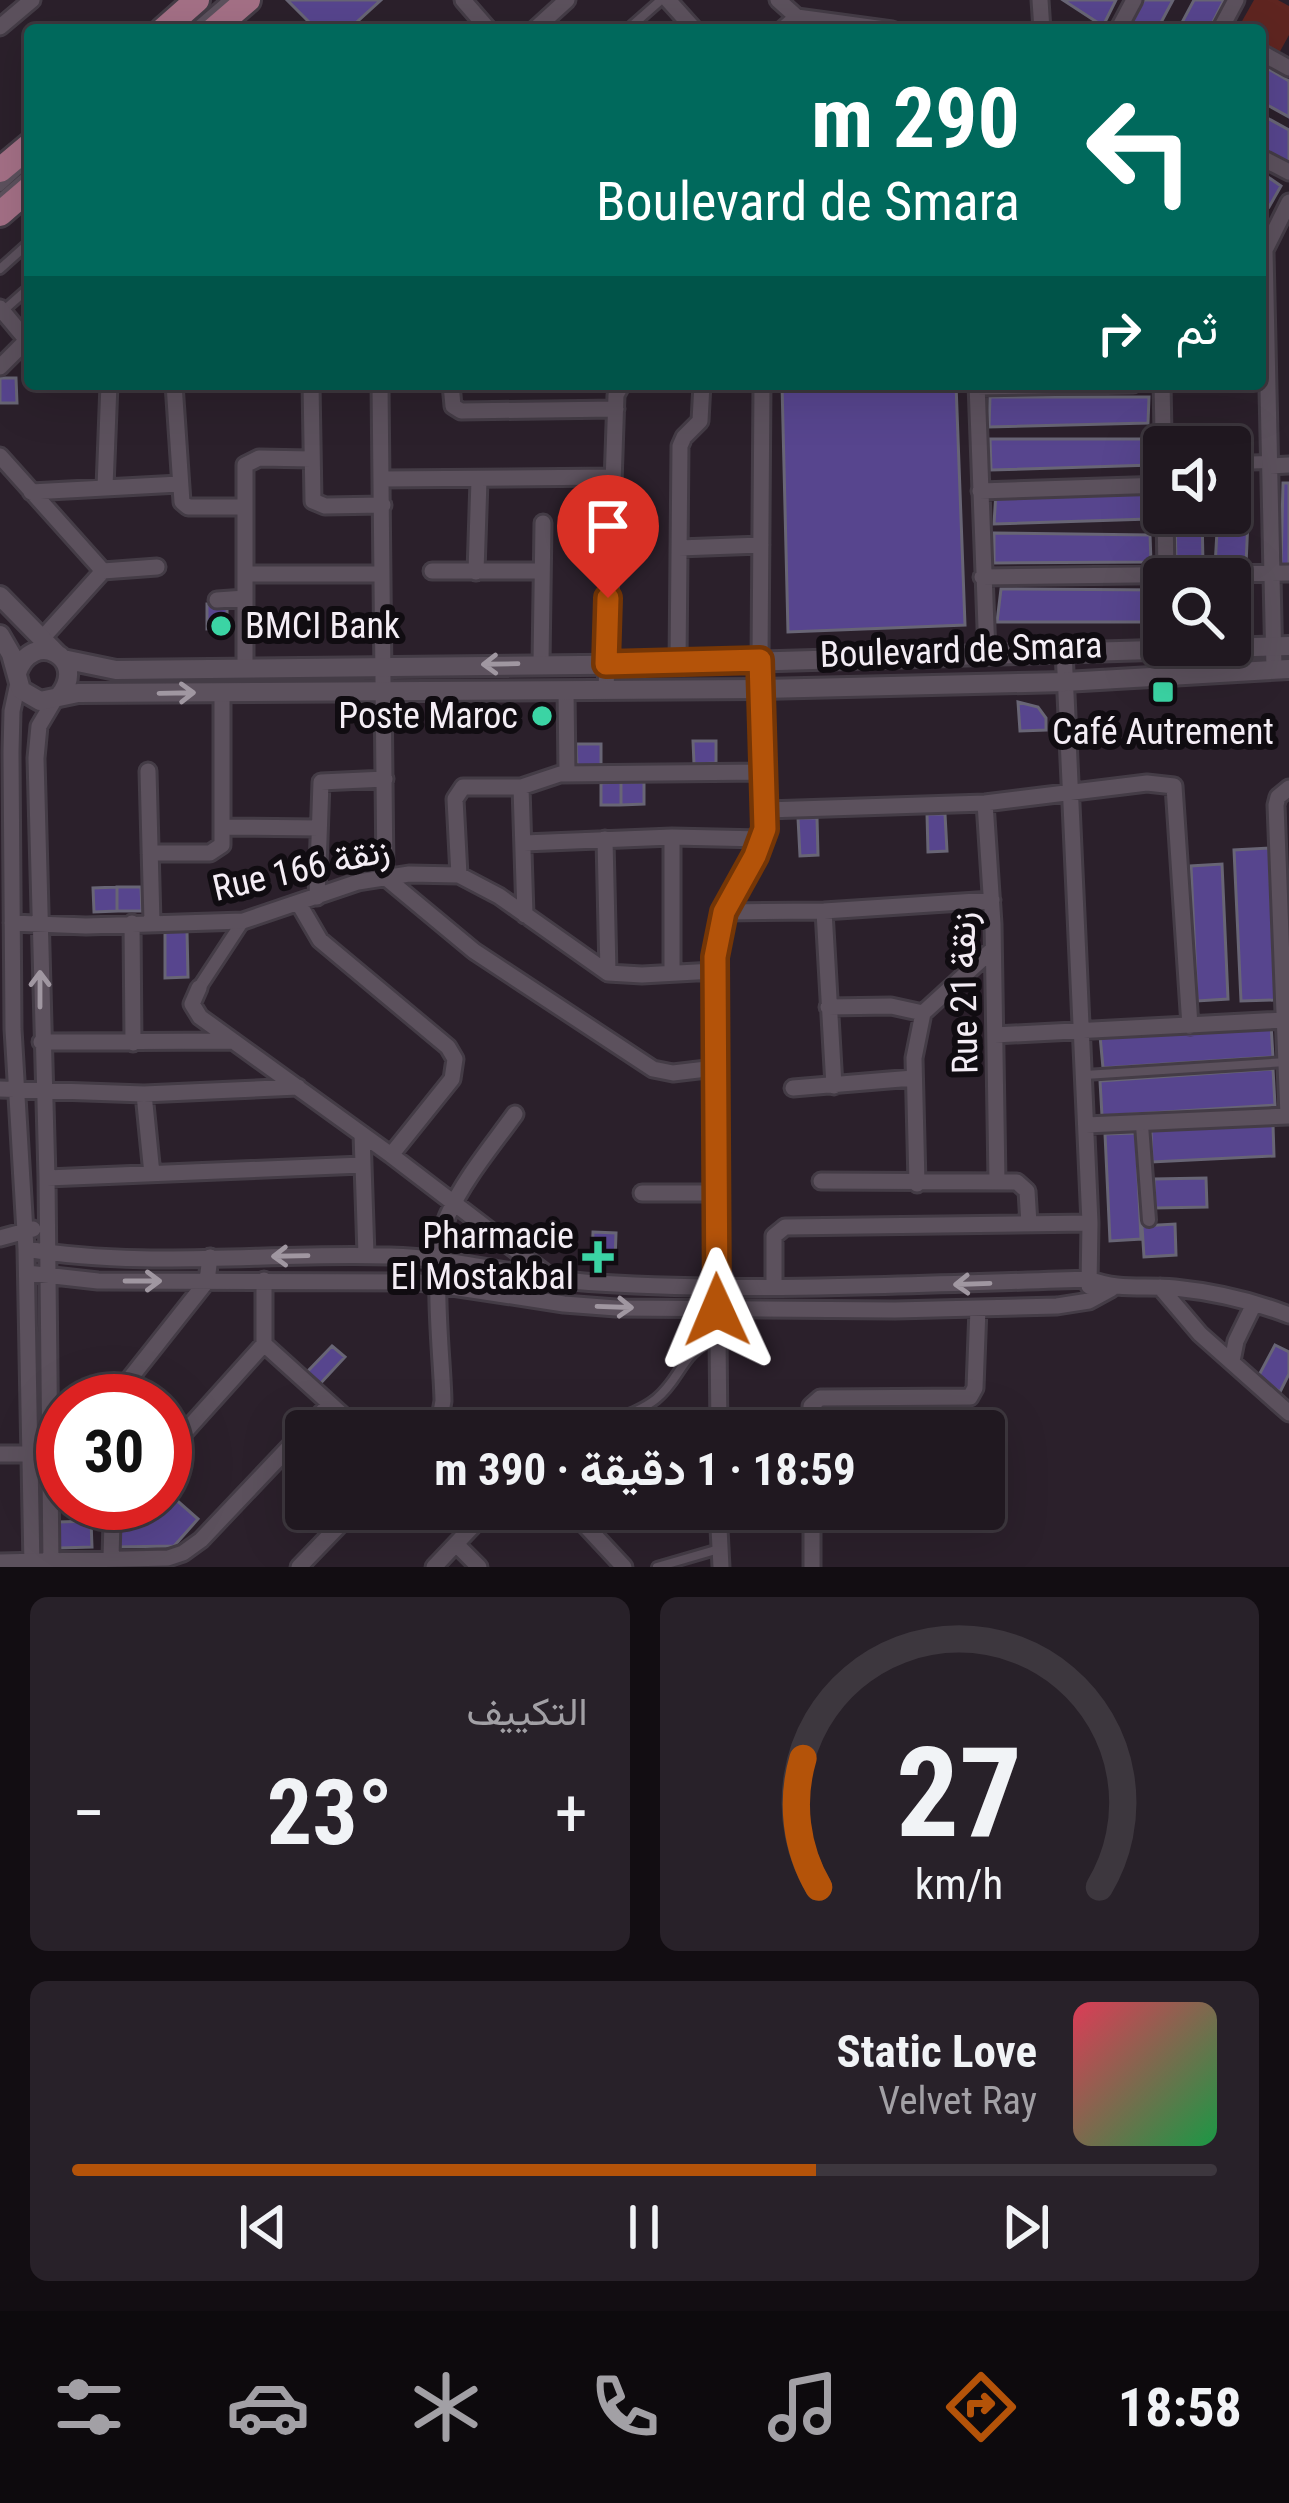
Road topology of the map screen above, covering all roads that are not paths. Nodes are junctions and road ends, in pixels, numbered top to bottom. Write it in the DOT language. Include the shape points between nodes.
graph roads {
  1 [pos="32,0"];
  2 [pos="211,0"];
  3 [pos="226,0"];
  4 [pos="248,0"];
  5 [pos="567,0"];
  6 [pos="664,0"];
  7 [pos="778,0"];
  8 [pos="464,1"];
  9 [pos="185,14"];
  10 [pos="797,17"];
  11 [pos="220,24"];
  12 [pos="484,24"];
  13 [pos="541,24"];
  14 [pos="634,24"];
  15 [pos="688,24"];
  16 [pos="789,24"];
  17 [pos="848,24"];
  18 [pos="0,27"];
  19 [pos="24,150"];
  20 [pos="24,165"];
  21 [pos="0,170"];
  22 [pos="24,177"];
  23 [pos="0,187"];
  24 [pos="24,193"];
  25 [pos="0,198"];
  26 [pos="1289,202"];
  27 [pos="0,214"];
  28 [pos="24,247"];
  29 [pos="1266,248"];
  30 [pos="0,269"];
  31 [pos="2,310"];
  32 [pos="24,334"];
  33 [pos="24,345"];
  34 [pos="0,367"];
  35 [pos="109,390"];
  36 [pos="174,390"];
  37 [pos="310,390"];
  38 [pos="380,390"];
  39 [pos="452,390"];
  40 [pos="617,390"];
  41 [pos="702,390"];
  42 [pos="762,390"];
  43 [pos="977,390"];
  44 [pos="1162,390"];
  45 [pos="1266,390"];
  46 [pos="616,409"];
  47 [pos="1163,426"];
  48 [pos="0,456"];
  49 [pos="310,459"];
  50 [pos="1251,464"];
  51 [pos="1270,464"];
  52 [pos="1289,465"];
  53 [pos="613,477"];
  54 [pos="382,479"];
  55 [pos="478,480"];
  56 [pos="179,484"];
  57 [pos="1143,484"];
  58 [pos="105,487"];
  59 [pos="980,491"];
  60 [pos="31,492"];
  61 [pos="382,505"];
  62 [pos="245,507"];
  63 [pos="543,523"];
  64 [pos="761,545"];
  65 [pos="679,548"];
  66 [pos="157,567"];
  67 [pos="432,571"];
  68 [pos="542,571"];
  69 [pos="103,572"];
  70 [pos="476,572"];
  71 [pos="1251,573"];
  72 [pos="1271,573"];
  73 [pos="1289,573"];
  74 [pos="245,574"];
  75 [pos="382,574"];
  76 [pos="1143,574"];
  77 [pos="982,577"];
  78 [pos="0,596"];
  79 [pos="245,598"];
  80 [pos="217,600"];
  81 [pos="0,634"];
  82 [pos="1281,646"];
  83 [pos="1064,650"];
  84 [pos="50,651"];
  85 [pos="987,654"];
  86 [pos="760,660"];
  87 [pos="542,663"];
  88 [pos="606,664"];
  89 [pos="678,664"];
  90 [pos="383,666"];
  91 [pos="245,669"];
  92 [pos="1281,669"];
  93 [pos="18,678"];
  94 [pos="1065,682"];
  95 [pos="760,689"];
  96 [pos="566,690"];
  97 [pos="606,690"];
  98 [pos="383,691"];
  99 [pos="222,693"];
  100 [pos="57,697"];
  101 [pos="148,771"];
  102 [pos="764,772"];
  103 [pos="567,773"];
  104 [pos="385,779"];
  105 [pos="521,787"];
  106 [pos="1289,788"];
  107 [pos="1071,793"];
  108 [pos="985,803"];
  109 [pos="766,809"];
  110 [pos="225,827"];
  111 [pos="319,828"];
  112 [pos="672,837"];
  113 [pos="605,839"];
  114 [pos="762,839"];
  115 [pos="524,843"];
  116 [pos="150,853"];
  117 [pos="459,875"];
  118 [pos="385,877"];
  119 [pos="1285,885"];
  120 [pos="317,896"];
  121 [pos="992,900"];
  122 [pos="299,904"];
  123 [pos="824,911"];
  124 [pos="724,912"];
  125 [pos="525,915"];
  126 [pos="243,921"];
  127 [pos="152,922"];
  128 [pos="12,923"];
  129 [pos="132,923"];
  130 [pos="40,925"];
  131 [pos="993,950"];
  132 [pos="714,971"];
  133 [pos="672,972"];
  134 [pos="608,973"];
  135 [pos="1286,980"];
  136 [pos="199,988"];
  137 [pos="829,1007"];
  138 [pos="923,1012"];
  139 [pos="1284,1020"];
  140 [pos="1190,1026"];
  141 [pos="1083,1031"];
  142 [pos="995,1036"];
  143 [pos="233,1041"];
  144 [pos="41,1042"];
  145 [pos="133,1043"];
  146 [pos="1286,1062"];
  147 [pos="715,1068"];
  148 [pos="1084,1075"];
  149 [pos="913,1078"];
  150 [pos="833,1086"];
  151 [pos="298,1087"];
  152 [pos="793,1088"];
  153 [pos="8,1089"];
  154 [pos="42,1090"];
  155 [pos="144,1094"];
  156 [pos="515,1114"];
  157 [pos="1288,1116"];
  158 [pos="1086,1125"];
  159 [pos="1142,1125"];
  160 [pos="362,1134"];
  161 [pos="19,1146"];
  162 [pos="0,1147"];
  163 [pos="391,1155"];
  164 [pos="362,1165"];
  165 [pos="152,1174"];
  166 [pos="47,1178"];
  167 [pos="821,1181"];
  168 [pos="997,1182"];
  169 [pos="917,1184"];
  170 [pos="642,1193"];
  171 [pos="716,1193"];
  172 [pos="455,1203"];
  173 [pos="1149,1220"];
  174 [pos="1090,1223"];
  175 [pos="1029,1224"];
  176 [pos="47,1226"];
  177 [pos="26,1230"];
  178 [pos="0,1238"];
  179 [pos="26,1249"];
  180 [pos="48,1253"];
  181 [pos="366,1255"];
  182 [pos="210,1257"];
  183 [pos="441,1259"];
  184 [pos="27,1273"];
  185 [pos="48,1276"];
  186 [pos="550,1277"];
  187 [pos="264,1280"];
  188 [pos="1089,1280"];
  189 [pos="207,1281"];
  190 [pos="440,1284"];
  191 [pos="774,1285"];
  192 [pos="717,1286"];
  193 [pos="1160,1287"];
  194 [pos="1111,1289"];
  195 [pos="1088,1301"];
  196 [pos="1254,1304"];
  197 [pos="978,1308"];
  198 [pos="717,1310"];
  199 [pos="1289,1315"];
  200 [pos="718,1336"];
  201 [pos="264,1344"];
  202 [pos="1232,1361"];
  203 [pos="52,1374"];
  204 [pos="133,1374"];
  205 [pos="331,1404"];
  206 [pos="337,1410"];
  207 [pos="441,1410"];
  208 [pos="639,1410"];
  209 [pos="719,1410"];
  210 [pos="812,1410"];
  211 [pos="1289,1413"];
  212 [pos="192,1424"];
  213 [pos="36,1453"];
  214 [pos="0,1454"];
  215 [pos="31,1454"];
  216 [pos="52,1530"];
  217 [pos="112,1530"];
  218 [pos="335,1530"];
  219 [pos="469,1530"];
  220 [pos="590,1530"];
  221 [pos="719,1530"];
  222 [pos="812,1530"];
  223 [pos="456,1544"];
  224 [pos="719,1549"];
  225 [pos="111,1558"];
  226 [pos="0,1562"];
  227 [pos="32,1563"];
  228 [pos="51,1563"];
  229 [pos="153,1563"];
  230 [pos="299,1567"];
  231 [pos="434,1567"];
  232 [pos="479,1567"];
  233 [pos="624,1567"];
  234 [pos="657,1567"];
  235 [pos="721,1567"];
  236 [pos="812,1567"];
  1 -- 18 [label="street"];
  2 -- 9 [label="lane"];
  3 -- 9 [label="lane"];
  4 -- 11 [label="main road"];
  5 -- 13 [label="street"];
  6 -- 14 [label="lane"];
  6 -- 15 [label="street"];
  7 -- 10 [label="street"];
  8 -- 12 [label="street"];
  10 -- 16 [label="street"];
  10 -- 17 [label="street"];
  19 -- 21 [label="main road"];
  20 -- 23 [label="lane"];
  22 -- 25 [label="lane"];
  24 -- 27 [label="main road"];
  26 -- 29 [label="street"];
  28 -- 30 [label="lane"];
  31 -- 32 [label="street"];
  33 -- 34 [label="street"];
  35 -- 58 [label="street"];
  36 -- 56 [label="street"];
  37 -- 49 [label="street"];
  38 -- 54 [label="street"];
  39 -- 46 [label="street" via="461,412"];
  40 -- 46 [label="street"];
  41 -- 65 [label="street" via="700,421 680,446"];
  42 -- 64 [label="street"];
  43 -- 59 [label="street"];
  44 -- 47 [label="street"];
  45 -- 51 [label="street"];
  46 -- 53 [label="street"];
  48 -- 60 [label="street"];
  49 -- 61 [label="street" via="316,504"];
  49 -- 62 [label="street" via="245,465"];
  50 -- 51 [label="street"];
  51 -- 52 [label="street"];
  51 -- 72 [label="street"];
  53 -- 55 [label="street"];
  53 -- 88 [label="street"];
  54 -- 55 [label="street"];
  54 -- 61 [label="street"];
  55 -- 70 [label="street"];
  56 -- 58 [label="street"];
  56 -- 62 [label="street" via="188,507"];
  57 -- 59 [label="street"];
  58 -- 60 [label="street"];
  59 -- 77 [label="street"];
  60 -- 69 [label="street"];
  61 -- 75 [label="street"];
  62 -- 74 [label="street"];
  63 -- 68 [label="street"];
  64 -- 65 [label="street"];
  64 -- 86 [label="street"];
  65 -- 89 [label="street"];
  66 -- 69 [label="street"];
  67 -- 70 [label="street"];
  68 -- 70 [label="street"];
  68 -- 87 [label="street"];
  69 -- 84 [label="street"];
  71 -- 72 [label="street"];
  72 -- 73 [label="street"];
  72 -- 82 [label="street"];
  74 -- 75 [label="street"];
  74 -- 79 [label="street"];
  75 -- 90 [label="street"];
  76 -- 77 [label="street"];
  77 -- 85 [label="street"];
  78 -- 84 [label="street"];
  79 -- 80 [label="street"];
  79 -- 91 [label="street"];
  81 -- 93 [label="street"];
  82 -- 83 [label="street, Boulevard de Smara"];
  82 -- 92 [label="street"];
  83 -- 85 [label="street, Boulevard de Smara"];
  83 -- 94 [label="street"];
  84 -- 91 [label="street, Boulevard de Smara" via="116,670"];
  84 -- 93 [label="street" via="22,661"];
  84 -- 100 [label="street" via="69,678"];
  85 -- 86 [label="street, Boulevard de Smara"];
  86 -- 89 [label="street, Boulevard de Smara"];
  86 -- 95 [label="street"];
  87 -- 88 [label="street, Boulevard de Smara"];
  87 -- 90 [label="street, Boulevard de Smara, one-way"];
  88 -- 89 [label="street, Boulevard de Smara"];
  88 -- 97 [label="street"];
  90 -- 91 [label="street, Boulevard de Smara"];
  90 -- 98 [label="street"];
  92 -- 94 [label="street, Boulevard de Smara"];
  93 -- 100 [label="street" via="33,700"];
  93 -- 128 [label="street"];
  94 -- 95 [label="street, Boulevard de Smara"];
  94 -- 107 [label="street"];
  95 -- 97 [label="street, Boulevard de Smara"];
  95 -- 102 [label="street"];
  96 -- 97 [label="street, Boulevard de Smara"];
  96 -- 98 [label="street, Boulevard de Smara"];
  96 -- 103 [label="street"];
  98 -- 99 [label="street, Boulevard de Smara"];
  98 -- 104 [label="street"];
  100 -- 99 [label="street, Boulevard de Smara, one-way"];
  99 -- 110 [label="street"];
  100 -- 130 [label="street" via="37,740"];
  101 -- 116 [label="street"];
  102 -- 103 [label="street"];
  102 -- 109 [label="street"];
  103 -- 105 [label="street"];
  104 -- 111 [label="street" via="322,781"];
  104 -- 118 [label="street"];
  105 -- 115 [label="street"];
  105 -- 117 [label="street" via="457,791"];
  106 -- 119 [label="street" via="1276,805"];
  107 -- 108 [label="street"];
  107 -- 140 [label="street" via="1174,786"];
  107 -- 141 [label="street"];
  108 -- 109 [label="street"];
  108 -- 121 [label="street, Rue 21 زنقة"];
  109 -- 114 [label="street"];
  110 -- 111 [label="street"];
  110 -- 116 [label="street" via="215,851"];
  111 -- 120 [label="street"];
  112 -- 113 [label="street"];
  112 -- 114 [label="street"];
  112 -- 133 [label="street"];
  113 -- 115 [label="street"];
  113 -- 134 [label="street"];
  114 -- 124 [label="street"];
  115 -- 125 [label="street"];
  116 -- 127 [label="street"];
  117 -- 118 [label="street, Rue 166 زنقة"];
  117 -- 125 [label="street"];
  118 -- 120 [label="street, Rue 166 زنقة"];
  118 -- 147 [label="street" via="474,951 653,1070"];
  119 -- 135 [label="street"];
  120 -- 122 [label="street, Rue 166 زنقة"];
  121 -- 123 [label="street"];
  121 -- 131 [label="street, Rue 21 زنقة"];
  122 -- 126 [label="street, Rue 166 زنقة"];
  122 -- 163 [label="street" via="320,940 455,1059 452,1079"];
  123 -- 124 [label="street"];
  123 -- 137 [label="street"];
  124 -- 132 [label="street"];
  125 -- 134 [label="street"];
  126 -- 127 [label="street, Rue 166 زنقة"];
  126 -- 136 [label="street"];
  127 -- 129 [label="street, Rue 166 زنقة"];
  128 -- 130 [label="street, Rue 166 زنقة"];
  128 -- 153 [label="street"];
  129 -- 130 [label="street, Rue 166 زنقة"];
  129 -- 145 [label="street"];
  144 -- 130 [label="street, one-way"];
  131 -- 138 [label="street"];
  131 -- 142 [label="street, Rue 21 زنقة"];
  132 -- 133 [label="street"];
  132 -- 147 [label="street"];
  133 -- 134 [label="street"];
  135 -- 139 [label="street"];
  136 -- 143 [label="street" via="194,1009"];
  137 -- 138 [label="street"];
  137 -- 150 [label="street"];
  138 -- 149 [label="street"];
  139 -- 140 [label="street"];
  139 -- 146 [label="street"];
  140 -- 141 [label="street"];
  141 -- 142 [label="street"];
  141 -- 148 [label="street"];
  142 -- 168 [label="street, Rue 21 زنقة"];
  143 -- 145 [label="street"];
  143 -- 151 [label="street"];
  144 -- 145 [label="street"];
  144 -- 154 [label="street"];
  146 -- 148 [label="lane"];
  146 -- 157 [label="street"];
  147 -- 171 [label="street"];
  148 -- 158 [label="street"];
  149 -- 150 [label="street"];
  149 -- 169 [label="street"];
  150 -- 152 [label="street"];
  151 -- 155 [label="street"];
  151 -- 160 [label="street"];
  153 -- 154 [label="street"];
  153 -- 161 [label="street"];
  154 -- 155 [label="street"];
  154 -- 166 [label="street"];
  155 -- 165 [label="street"];
  156 -- 172 [label="street"];
  157 -- 159 [label="street"];
  158 -- 159 [label="street"];
  158 -- 174 [label="street"];
  159 -- 173 [label="street"];
  160 -- 163 [label="street"];
  160 -- 164 [label="street"];
  161 -- 162 [label="street"];
  161 -- 177 [label="street"];
  163 -- 172 [label="street"];
  164 -- 165 [label="street"];
  164 -- 181 [label="street"];
  165 -- 166 [label="street"];
  166 -- 176 [label="street"];
  167 -- 169 [label="street"];
  168 -- 169 [label="street"];
  168 -- 175 [label="street" via="1025,1186"];
  170 -- 171 [label="street"];
  171 -- 192 [label="street"];
  172 -- 183 [label="street"];
  172 -- 186 [label="street"];
  174 -- 175 [label="street"];
  174 -- 188 [label="street"];
  175 -- 191 [label="street" via="784,1227 774,1236"];
  176 -- 177 [label="street"];
  176 -- 180 [label="street"];
  177 -- 178 [label="street"];
  177 -- 179 [label="street"];
  179 -- 180 [label="street"];
  179 -- 184 [label="street"];
  180 -- 182 [label="street"];
  180 -- 185 [label="street"];
  181 -- 182 [label="street, one-way"];
  181 -- 183 [label="street"];
  182 -- 189 [label="street"];
  183 -- 186 [label="street"];
  183 -- 190 [label="street"];
  184 -- 185 [label="street"];
  184 -- 215 [label="street"];
  185 -- 189 [label="street, one-way"];
  185 -- 203 [label="street"];
  186 -- 192 [label="street"];
  187 -- 189 [label="street"];
  187 -- 190 [label="street"];
  187 -- 201 [label="street"];
  188 -- 191 [label="street, one-way"];
  188 -- 194 [label="street"];
  188 -- 195 [label="street"];
  189 -- 204 [label="street"];
  190 -- 198 [label="street, one-way" via="564,1304"];
  190 -- 207 [label="street"];
  191 -- 192 [label="street"];
  192 -- 198 [label="street"];
  193 -- 194 [label="street"];
  193 -- 196 [label="street"];
  193 -- 202 [label="street"];
  194 -- 195 [label="street"];
  195 -- 197 [label="street"];
  196 -- 199 [label="street"];
  196 -- 202 [label="street"];
  197 -- 198 [label="street"];
  197 -- 210 [label="street" via="973,1394 820,1398"];
  198 -- 200 [label="street"];
  200 -- 208 [label="lane" via="684,1358 659,1397"];
  200 -- 209 [label="street"];
  201 -- 205 [label="street"];
  201 -- 212 [label="street"];
  202 -- 211 [label="street"];
  205 -- 206 [label="street"];
  205 -- 229 [label="street" via="190,1549"];
  213 -- 215 [label="street"];
  214 -- 215 [label="street"];
  215 -- 227 [label="street"];
  216 -- 228 [label="street"];
  217 -- 225 [label="street"];
  218 -- 230 [label="street"];
  219 -- 223 [label="street"];
  220 -- 233 [label="street"];
  221 -- 224 [label="street"];
  222 -- 236 [label="street"];
  223 -- 231 [label="street"];
  223 -- 232 [label="street"];
  224 -- 234 [label="lane"];
  224 -- 235 [label="street"];
  225 -- 228 [label="street"];
  225 -- 229 [label="street"];
  226 -- 227 [label="street"];
  227 -- 228 [label="street"];
}
